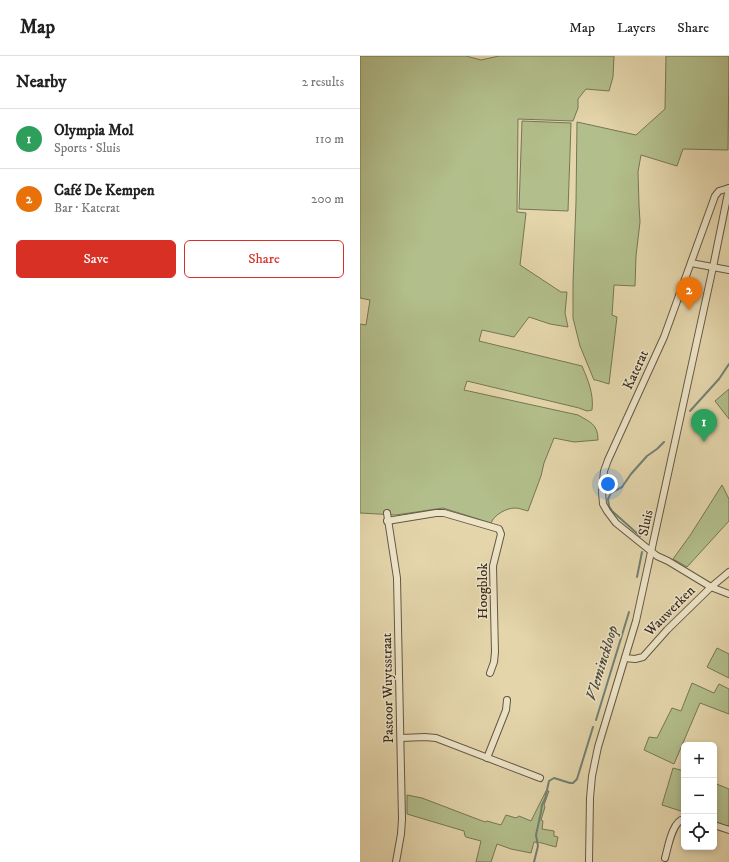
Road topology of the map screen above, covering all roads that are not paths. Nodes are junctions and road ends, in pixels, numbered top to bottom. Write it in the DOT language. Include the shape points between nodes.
graph roads {
  1 [pos="729,188"];
  2 [pos="691,263"];
  3 [pos="713,267"];
  4 [pos="729,270"];
  5 [pos="387,513"];
  6 [pos="387,521"];
  7 [pos="652,552"];
  8 [pos="729,572"];
  9 [pos="711,587"];
  10 [pos="729,594"];
  11 [pos="625,658"];
  12 [pos="490,673"];
  13 [pos="507,700"];
  14 [pos="400,738"];
  15 [pos="487,758"];
  16 [pos="540,778"];
  17 [pos="681,820"];
  18 [pos="717,826"];
  19 [pos="729,830"];
  20 [pos="665,858"];
  21 [pos="396,862"];
  22 [pos="589,862"];
  1 -- 2 [label="street, Katerat" via="715,196"];
  1 -- 3 [label="street, Sluis"];
  2 -- 3 [label="street"];
  2 -- 7 [label="street, Katerat" via="664,337 608,460 604,476 603,504 607,511 616,523"];
  3 -- 4 [label="street"];
  3 -- 7 [label="street, Sluis"];
  5 -- 6 [label="street, Pastoor Wuytsstraat"];
  6 -- 12 [label="street, Hoogblok" via="444,513 499,529 501,534 494,566 495,652"];
  6 -- 14 [label="street, Pastoor Wuytsstraat" via="397,578"];
  7 -- 9 [label="street, Katerat"];
  7 -- 11 [label="street, Sluis"];
  8 -- 9 [label="street, Wauwerken"];
  9 -- 10 [label="street, Katerat"];
  9 -- 11 [label="street, Wauwerken" via="643,657"];
  11 -- 22 [label="street, Sluis" via="594,764 590,798"];
  13 -- 15 [label="street" via="506,710"];
  14 -- 15 [label="street" via="436,738"];
  14 -- 21 [label="street, Pastoor Wuytsstraat" via="402,819"];
  15 -- 16 [label="street"];
  17 -- 20 [label="street" via="675,826"];
  18 -- 19 [label="street"];
}
